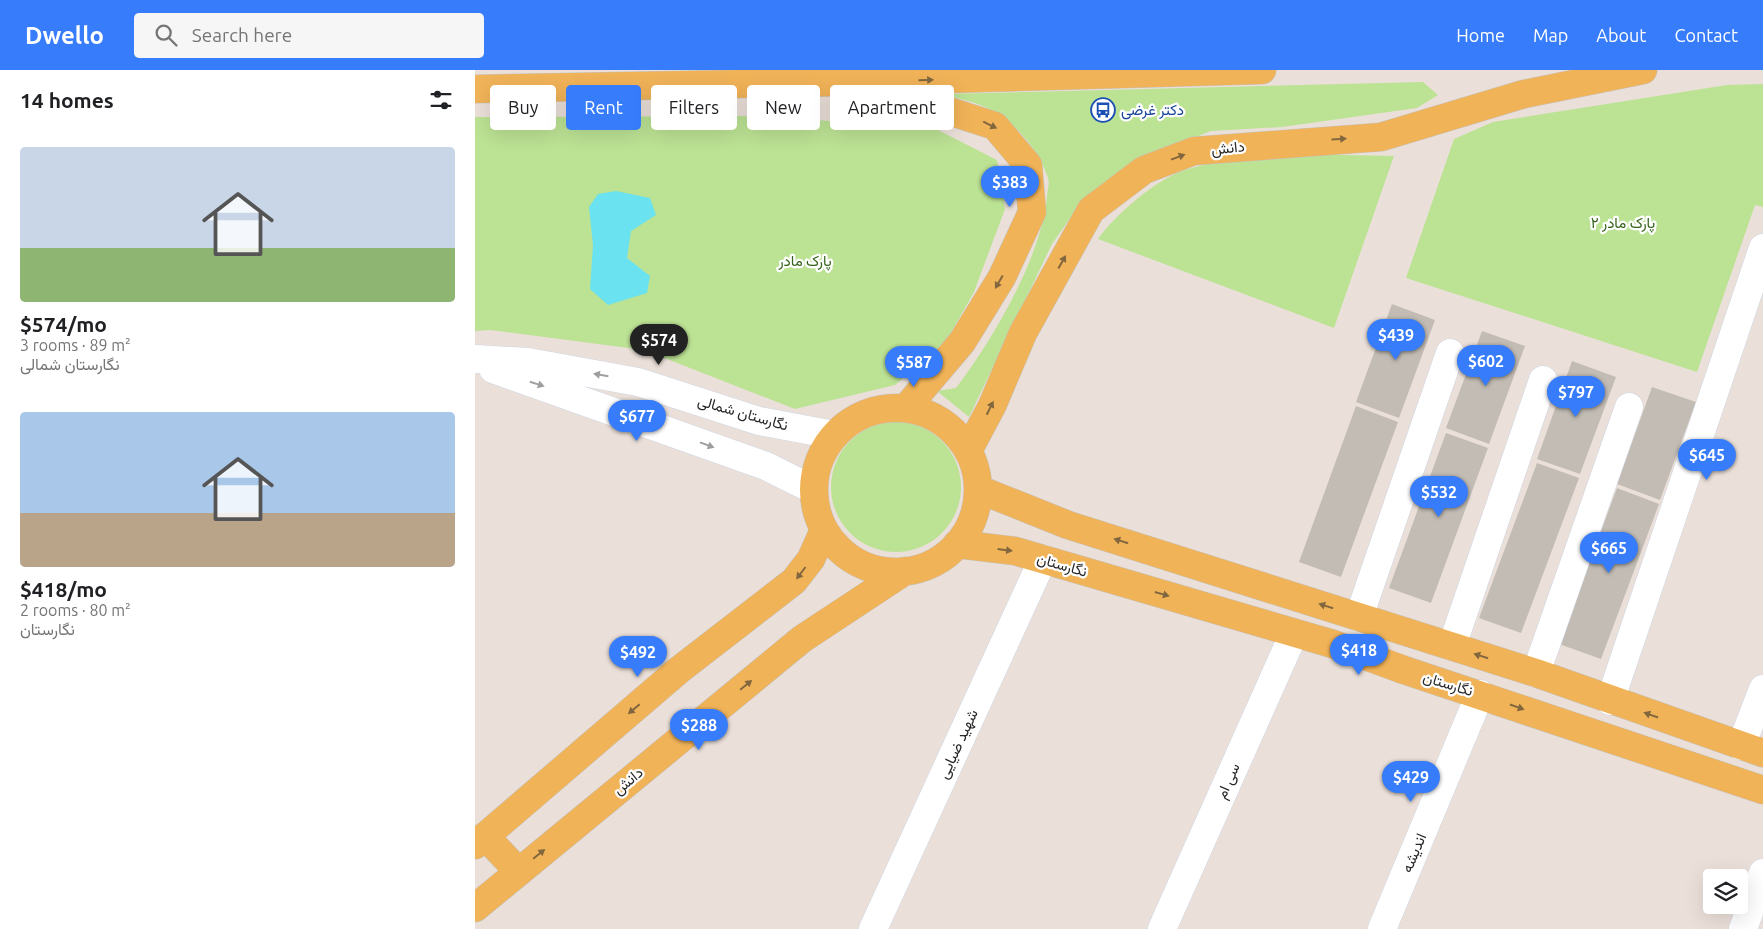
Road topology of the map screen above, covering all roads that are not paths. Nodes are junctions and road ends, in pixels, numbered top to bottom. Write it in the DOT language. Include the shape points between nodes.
graph roads {
  1 [pos="1261,70"];
  2 [pos="1643,70"];
  3 [pos="843,82"];
  4 [pos="475,89"];
  5 [pos="1763,248"];
  6 [pos="1450,354"];
  7 [pos="475,360"];
  8 [pos="1543,380"];
  9 [pos="1629,407"];
  10 [pos="906,408"];
  11 [pos="834,435"];
  12 [pos="968,451"];
  13 [pos="978,489"];
  14 [pos="813,490"];
  15 [pos="824,530"];
  16 [pos="957,544"];
  17 [pos="1043,559"];
  18 [pos="905,571"];
  19 [pos="1359,617"];
  20 [pos="1294,633"];
  21 [pos="1452,646"];
  22 [pos="1536,673"];
  23 [pos="1763,689"];
  24 [pos="1479,694"];
  25 [pos="1610,701"];
  26 [pos="1688,728"];
  27 [pos="1752,750"];
  28 [pos="1678,762"];
  29 [pos="1723,777"];
  30 [pos="1763,790"];
  31 [pos="480,841"];
  32 [pos="519,871"];
  33 [pos="1763,873"];
  34 [pos="475,908"];
  35 [pos="873,929"];
  36 [pos="1162,929"];
  37 [pos="1382,929"];
  38 [pos="1743,929"];
  3 -- 1 [label="main road, one-way"];
  12 -- 2 [label="main road, دانش, one-way" via="992,406 1023,333 1091,210 1145,170 1194,151 1381,137 1525,94"];
  3 -- 4 [label="main road"];
  3 -- 10 [label="main road, one-way" via="909,98 995,126 1028,165 1032,212 1002,277 962,342"];
  5 -- 25 [label="street"];
  6 -- 19 [label="street"];
  11 -- 7 [label="street, نگارستان شمالی, one-way" via="759,421 638,382 528,362"];
  7 -- 14 [label="street, نگارستان شمالی, one-way" via="766,466"];
  8 -- 21 [label="street"];
  9 -- 22 [label="street"];
  10 -- 11 [label="main road" via="879,409 855,418"];
  10 -- 12 [label="main road" via="931,415 953,430"];
  11 -- 14 [label="main road" via="823,451"];
  12 -- 13 [label="main road"];
  13 -- 16 [label="main road" via="968,528"];
  19 -- 13 [label="main road, one-way" via="1068,524"];
  14 -- 15 [label="main road" via="816,511"];
  15 -- 18 [label="main road" via="839,549 858,563 881,570"];
  15 -- 31 [label="main road, one-way" via="811,558 794,581 679,670"];
  16 -- 17 [label="main road, نگارستان, one-way" via="1015,551"];
  16 -- 18 [label="main road" via="942,557"];
  17 -- 20 [label="main road, نگارستان, one-way"];
  17 -- 35 [label="street, شهید ضیایی"];
  32 -- 18 [label="main road, دانش, one-way" via="802,639"];
  19 -- 21 [label="main road"];
  20 -- 24 [label="main road, نگارستان"];
  20 -- 36 [label="street, سی ام"];
  22 -- 21 [label="main road, one-way"];
  22 -- 25 [label="main road"];
  23 -- 27 [label="street"];
  24 -- 28 [label="main road, نگارستان, one-way"];
  24 -- 37 [label="street, اندیشه"];
  26 -- 25 [label="main road, one-way"];
  26 -- 27 [label="main road"];
  26 -- 28 [label="main road" via="1692,744 1689,755"];
  27 -- 29 [label="main road" via="1724,753 1717,763"];
  28 -- 29 [label="main road, نگارستان"];
  29 -- 30 [label="main road, نگارستان"];
  31 -- 32 [label="main road"];
  32 -- 34 [label="main road, دانش"];
  33 -- 38 [label="street"];
}
